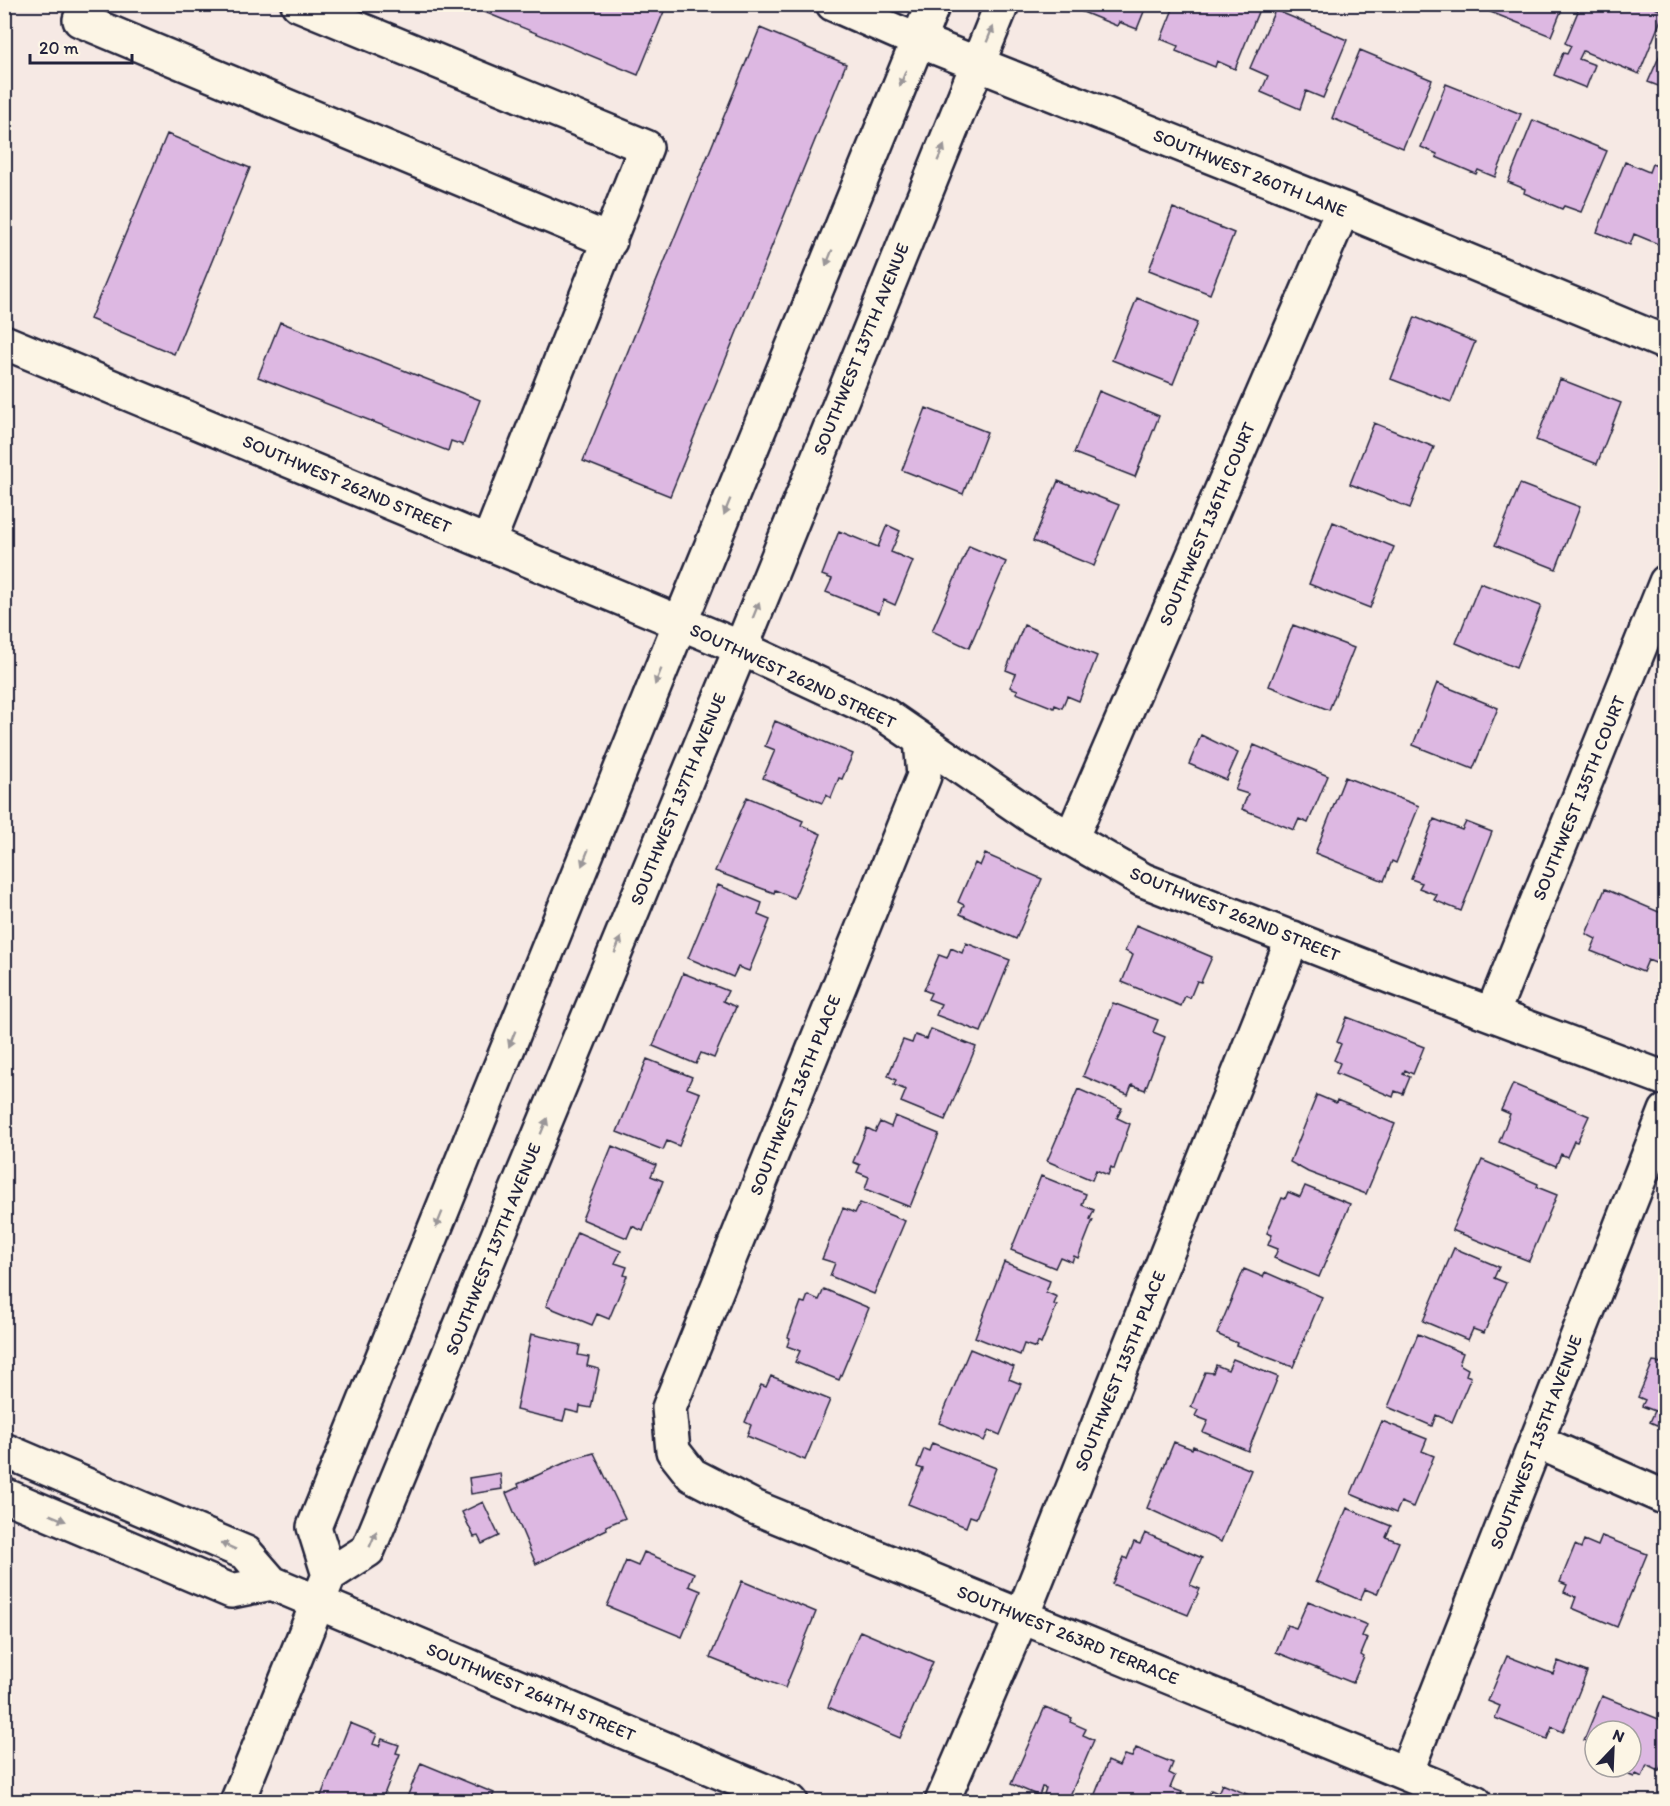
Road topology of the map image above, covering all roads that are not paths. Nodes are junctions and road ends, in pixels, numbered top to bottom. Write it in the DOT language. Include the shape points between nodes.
graph roads {
  1 [pos="86,4"];
  2 [pos="298,4"];
  3 [pos="833,4"];
  4 [pos="933,4"];
  5 [pos="1002,4"];
  6 [pos="918,41"];
  7 [pos="978,64"];
  8 [pos="1343,209"];
  9 [pos="610,241"];
  10 [pos="4,342"];
  11 [pos="1665,343"];
  12 [pos="488,543"];
  13 [pos="1665,582"];
  14 [pos="680,623"];
  15 [pos="741,648"];
  16 [pos="921,740"];
  17 [pos="1071,839"];
  18 [pos="1293,938"];
  19 [pos="1492,1014"];
  20 [pos="1665,1079"];
  21 [pos="1665,1111"];
  22 [pos="1536,1441"];
  23 [pos="4,1450"];
  24 [pos="673,1451"];
  25 [pos="4,1495"];
  26 [pos="1665,1498"];
  27 [pos="272,1583"];
  28 [pos="323,1589"];
  29 [pos="1023,1616"];
  30 [pos="1406,1773"];
  31 [pos="237,1802"];
  32 [pos="791,1802"];
  33 [pos="942,1802"];
  34 [pos="1475,1802"];
  1 -- 9 [label="street" via="80,20"];
  2 -- 9 [label="street" via="646,147"];
  3 -- 6 [label="street, SOUTHWEST 260TH LANE"];
  4 -- 6 [label="street"];
  7 -- 5 [label="street, SOUTHWEST 137TH AVENUE, one-way"];
  6 -- 7 [label="street, SOUTHWEST 260TH LANE"];
  6 -- 14 [label="street, one-way"];
  7 -- 8 [label="street, SOUTHWEST 260TH LANE"];
  15 -- 7 [label="street, SOUTHWEST 137TH AVENUE, one-way"];
  8 -- 11 [label="street, SOUTHWEST 260TH LANE"];
  8 -- 17 [label="street, SOUTHWEST 136TH COURT"];
  9 -- 12 [label="street"];
  10 -- 12 [label="street, SOUTHWEST 262ND STREET"];
  12 -- 14 [label="street, SOUTHWEST 262ND STREET"];
  13 -- 19 [label="street, SOUTHWEST 135TH COURT"];
  14 -- 15 [label="street, SOUTHWEST 262ND STREET"];
  14 -- 28 [label="street, one-way" via="314,1527"];
  15 -- 16 [label="street, SOUTHWEST 262ND STREET" via="885,715"];
  28 -- 15 [label="street, SOUTHWEST 137TH AVENUE, one-way" via="369,1550"];
  16 -- 17 [label="street, SOUTHWEST 262ND STREET"];
  16 -- 24 [label="street, SOUTHWEST 136TH PLACE" via="924,776 669,1408"];
  17 -- 18 [label="street, SOUTHWEST 262ND STREET" via="1143,880"];
  18 -- 19 [label="street, SOUTHWEST 262ND STREET"];
  18 -- 29 [label="street, SOUTHWEST 135TH PLACE"];
  19 -- 20 [label="street, SOUTHWEST 262ND STREET"];
  21 -- 22 [label="street, SOUTHWEST 135TH AVENUE"];
  22 -- 26 [label="street"];
  22 -- 30 [label="street, SOUTHWEST 135TH AVENUE"];
  27 -- 23 [label="street, SOUTHWEST 264TH STREET, one-way" via="246,1553"];
  24 -- 29 [label="street, SOUTHWEST 263RD TERRACE" via="692,1475 754,1507"];
  25 -- 27 [label="street, one-way" via="231,1591"];
  27 -- 28 [label="street, SOUTHWEST 264TH STREET"];
  28 -- 31 [label="street"];
  28 -- 32 [label="street, SOUTHWEST 264TH STREET"];
  29 -- 30 [label="street, SOUTHWEST 263RD TERRACE"];
  29 -- 33 [label="street, SOUTHWEST 135TH PLACE"];
  30 -- 34 [label="street, SOUTHWEST 263RD TERRACE"];
}
